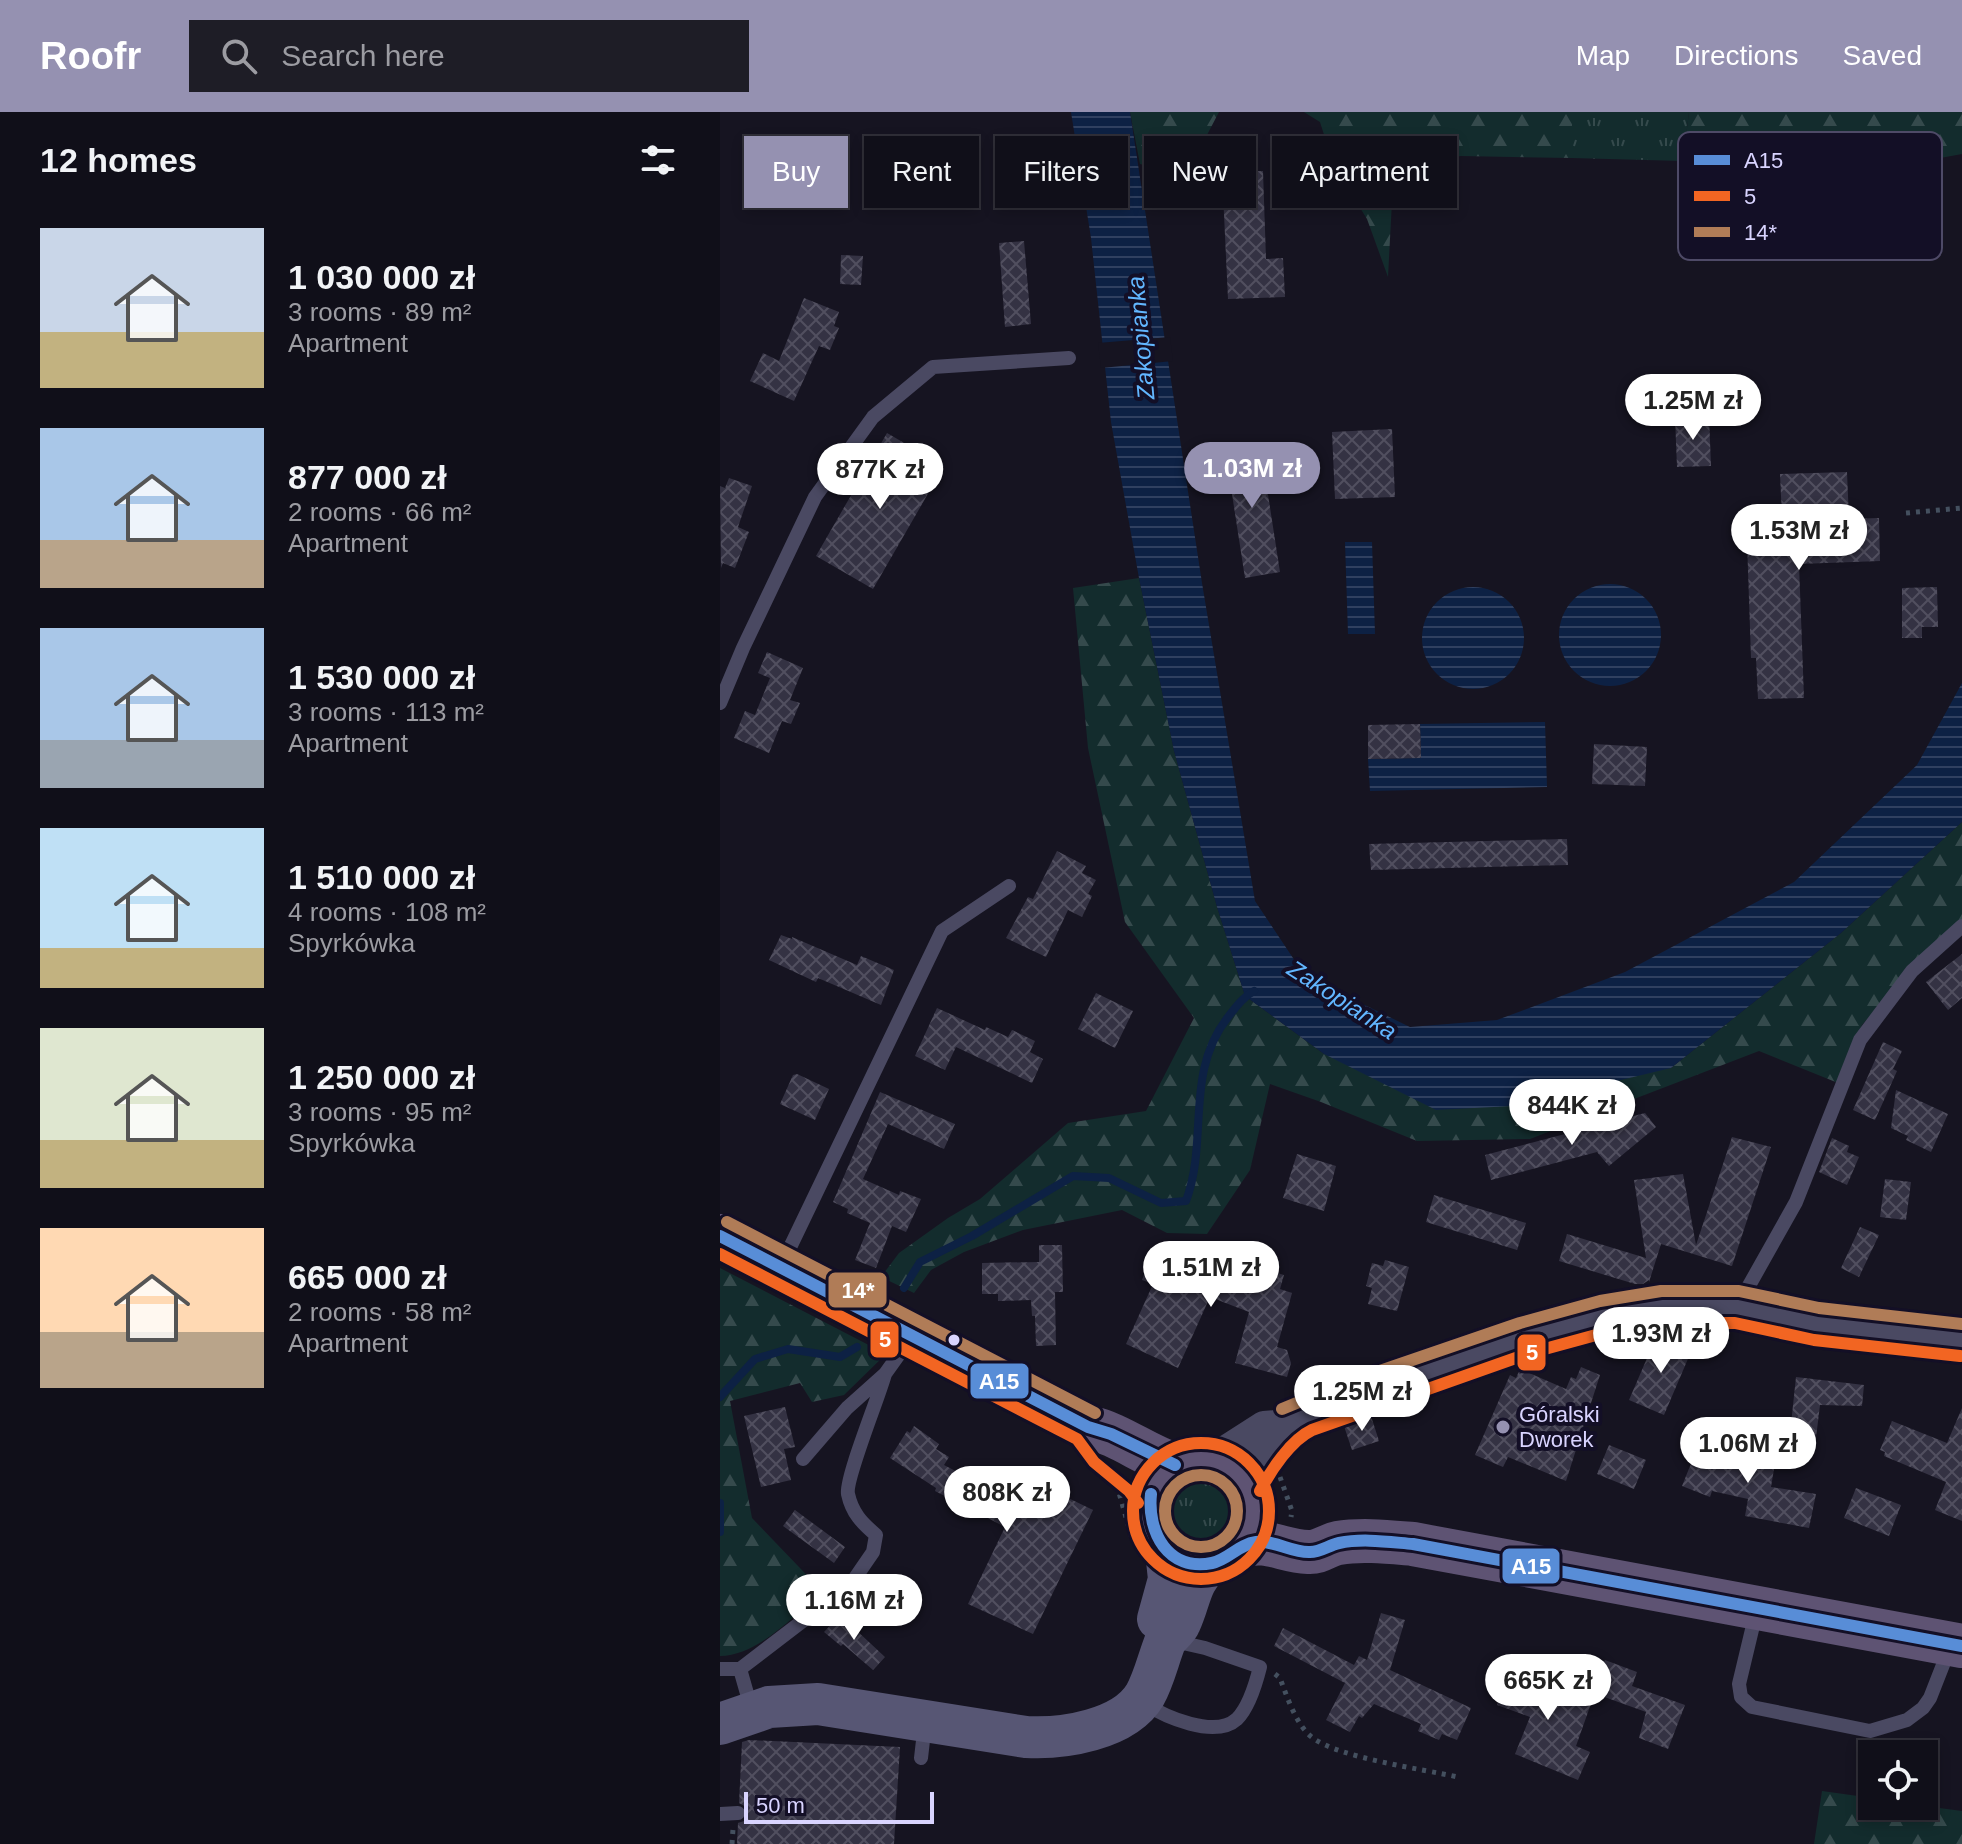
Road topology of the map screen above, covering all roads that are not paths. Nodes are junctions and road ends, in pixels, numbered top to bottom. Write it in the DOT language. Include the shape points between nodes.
graph roads {
  1 [pos="1069,358"];
  2 [pos="720,703"];
  3 [pos="1009,886"];
  4 [pos="1962,926"];
  5 [pos="720,1236"];
  6 [pos="781,1266"];
  7 [pos="1737,1307"];
  8 [pos="913,1335"];
  9 [pos="1962,1340"];
  10 [pos="885,1374"];
  11 [pos="1288,1424"];
  12 [pos="803,1459"];
  13 [pos="1179,1473"];
  14 [pos="1238,1525"];
  15 [pos="1166,1551"];
  16 [pos="1757,1609"];
  17 [pos="1166,1639"];
  18 [pos="1957,1645"];
  19 [pos="720,1669"];
  20 [pos="740,1669"];
  21 [pos="1141,1701"];
  22 [pos="736,1718"];
  23 [pos="738,1813"];
  24 [pos="720,1814"];
  1 -- 2 [label="lane" via="933,367 873,417 815,497"];
  3 -- 6 [label="lane" via="942,931"];
  4 -- 7 [label="lane" via="1912,971 1860,1040 1796,1202"];
  5 -- 6 [label="main road"];
  6 -- 8 [label="main road"];
  7 -- 9 [label="street" via="1816,1324"];
  7 -- 11 [label="street" via="1663,1307 1604,1316 1525,1338"];
  8 -- 10 [label="lane"];
  8 -- 13 [label="main road" via="1088,1427 1105,1451 1141,1480"];
  10 -- 12 [label="lane"];
  10 -- 20 [label="lane" via="847,1492 858,1520 876,1535 873,1552 851,1584"];
  11 -- 13 [label="street" via="1264,1426"];
  11 -- 14 [label="street" via="1260,1456"];
  13 -- 14 [label="main road" via="1231,1469"];
  13 -- 15 [label="main road" via="1149,1519"];
  14 -- 15 [label="main road" via="1187,1562"];
  14 -- 16 [label="main road" via="1255,1542 1315,1552 1337,1543 1413,1544"];
  14 -- 17 [label="street" via="1198,1574 1179,1626"];
  15 -- 17 [label="street" via="1170,1570 1158,1627"];
  16 -- 18 [label="main road"];
  16 -- 18 [label="lane" via="1739,1684 1741,1697 1752,1707 1870,1731 1907,1720 1923,1708"];
  17 -- 21 [label="street"];
  17 -- 21 [label="lane" via="1260,1667 1243,1710 1224,1726 1189,1723"];
  19 -- 20 [label="lane"];
  20 -- 22 [label="lane"];
  21 -- 22 [label="street" via="1106,1725 1055,1739 923,1740 867,1710 818,1704 769,1707"];
  23 -- 24 [label="lane"];
}
